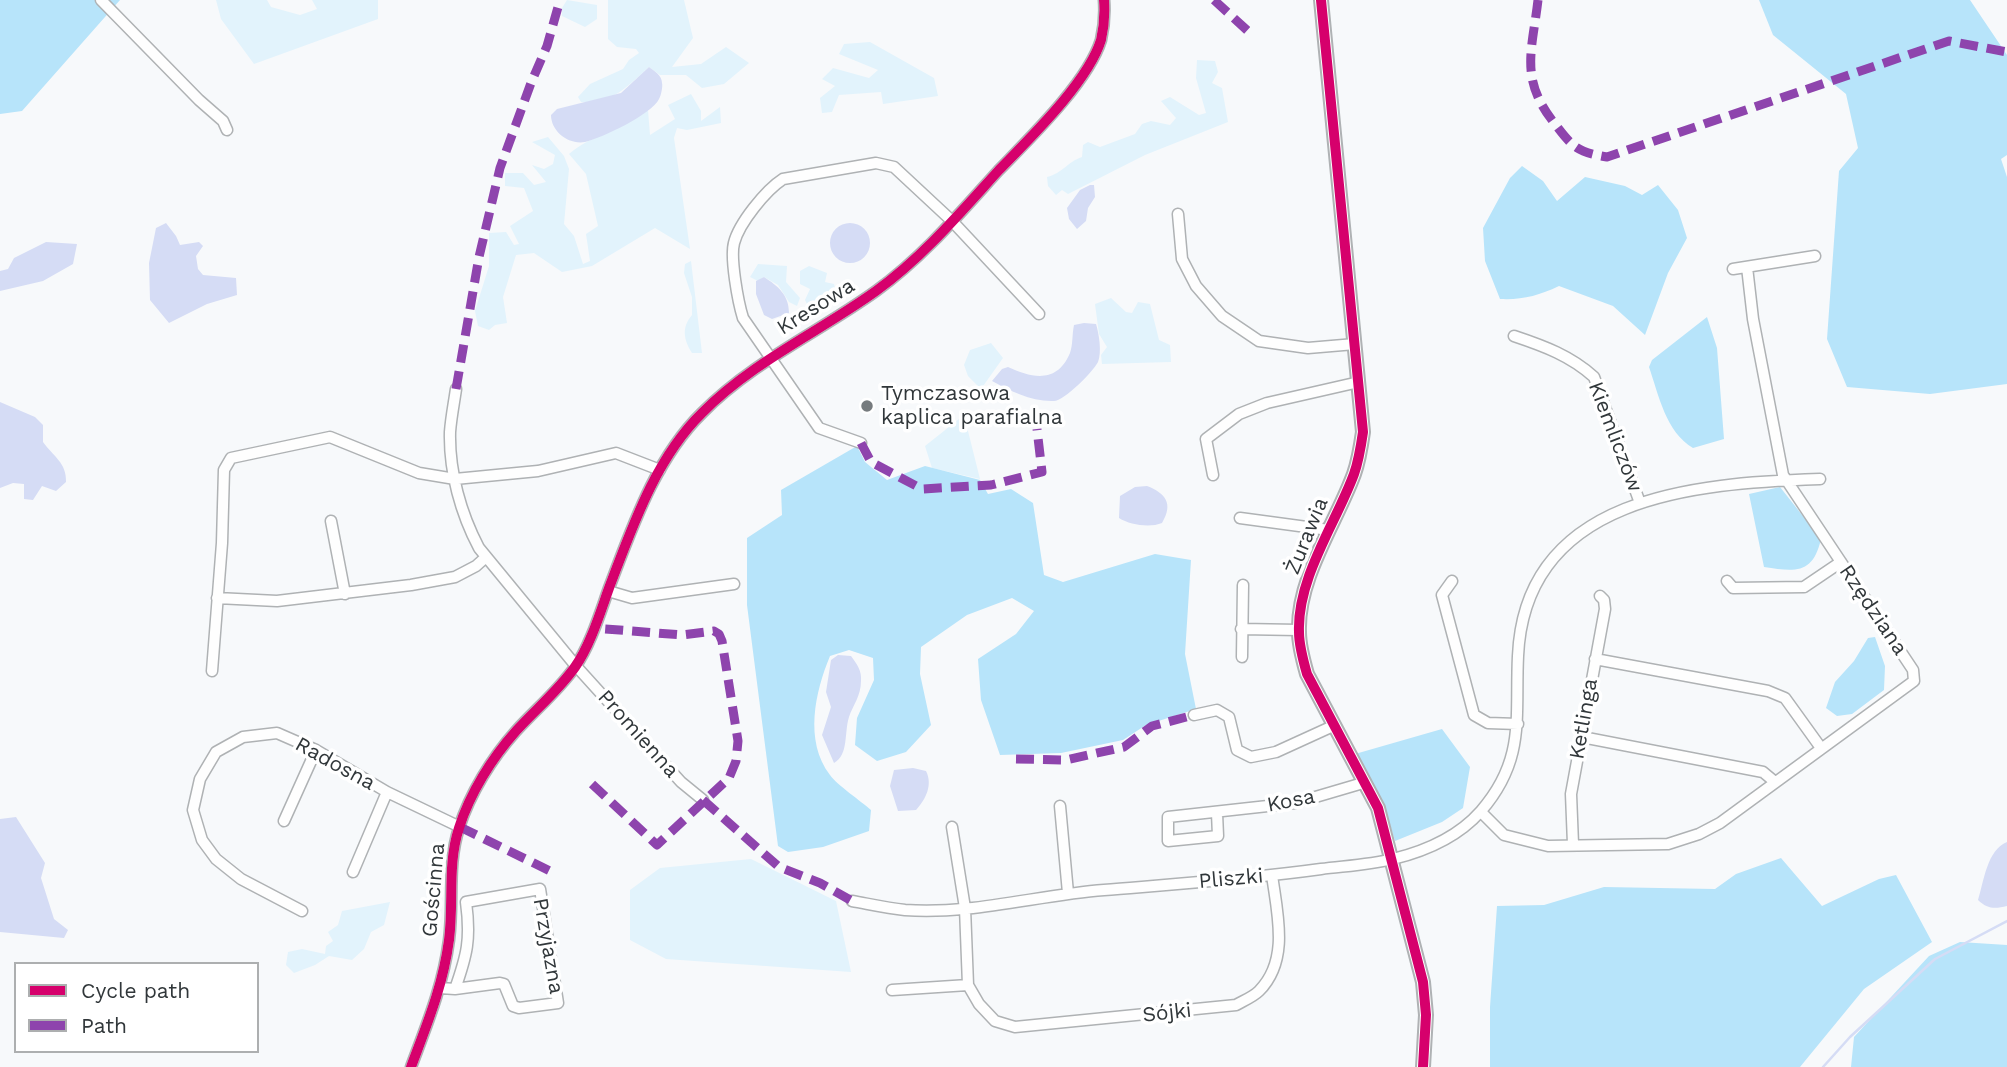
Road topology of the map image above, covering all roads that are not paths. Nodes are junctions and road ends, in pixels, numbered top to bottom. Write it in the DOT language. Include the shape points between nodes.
graph roads {
  1 [pos="101,0"];
  2 [pos="1104,0"];
  3 [pos="1321,0"];
  4 [pos="227,130"];
  5 [pos="1178,214"];
  6 [pos="952,221"];
  7 [pos="1815,256"];
  8 [pos="1747,267"];
  9 [pos="1733,269"];
  10 [pos="1039,314"];
  11 [pos="1514,336"];
  12 [pos="1355,344"];
  13 [pos="769,359"];
  14 [pos="1359,382"];
  15 [pos="456,389"];
  16 [pos="861,443"];
  17 [pos="660,470"];
  18 [pos="1213,475"];
  19 [pos="455,479"];
  20 [pos="1788,480"];
  21 [pos="1820,480"];
  22 [pos="1640,503"];
  23 [pos="1240,518"];
  24 [pos="331,522"];
  25 [pos="1329,530"];
  26 [pos="486,557"];
  27 [pos="1840,562"];
  28 [pos="1452,581"];
  29 [pos="1727,581"];
  30 [pos="734,584"];
  31 [pos="1243,585"];
  32 [pos="608,591"];
  33 [pos="345,594"];
  34 [pos="1600,596"];
  35 [pos="218,598"];
  36 [pos="1241,629"];
  37 [pos="1298,630"];
  38 [pos="1242,657"];
  39 [pos="1595,659"];
  40 [pos="576,666"];
  41 [pos="212,671"];
  42 [pos="1194,715"];
  43 [pos="1518,724"];
  44 [pos="1333,726"];
  45 [pos="1582,737"];
  46 [pos="1821,748"];
  47 [pos="316,750"];
  48 [pos="1775,782"];
  49 [pos="1363,783"];
  50 [pos="387,792"];
  51 [pos="703,800"];
  52 [pos="1060,806"];
  53 [pos="1480,811"];
  54 [pos="1217,813"];
  55 [pos="284,821"];
  56 [pos="460,827"];
  57 [pos="952,827"];
  58 [pos="1573,844"];
  59 [pos="1392,859"];
  60 [pos="353,873"];
  61 [pos="1272,875"];
  62 [pos="1068,893"];
  63 [pos="852,901"];
  64 [pos="965,908"];
  65 [pos="302,911"];
  66 [pos="968,985"];
  67 [pos="440,988"];
  68 [pos="455,989"];
  69 [pos="892,989"];
  70 [pos="411,1067"];
  71 [pos="1423,1067"];
  1 -- 4 [label="street"];
  2 -- 6 [label="street, Kresowa" via="1100,41 1082,74 1033,135"];
  3 -- 12 [label="street, Żurawia"];
  5 -- 12 [label="street" via="1182,259 1196,286 1222,316 1259,341 1308,348"];
  6 -- 10 [label="street, Kresowa"];
  6 -- 13 [label="street, Kresowa" via="876,291"];
  6 -- 13 [label="street, Kresowa" via="894,167 876,163 783,179 771,187 733,245 743,318"];
  7 -- 8 [label="street"];
  8 -- 9 [label="street"];
  8 -- 20 [label="street, Rzędziana" via="1774,433"];
  11 -- 22 [label="street, Kiemliczów" via="1565,355 1594,377"];
  12 -- 14 [label="street, Żurawia"];
  13 -- 16 [label="street" via="818,428"];
  13 -- 17 [label="street, Kresowa" via="702,412"];
  14 -- 18 [label="street" via="1267,403 1239,415 1206,439"];
  14 -- 25 [label="street, Żurawia" via="1363,432 1359,455"];
  15 -- 19 [label="street, Promienna" via="450,432"];
  17 -- 19 [label="street" via="616,453 538,471"];
  17 -- 32 [label="street, Kresowa"];
  19 -- 26 [label="street, Promienna" via="470,531"];
  19 -- 35 [label="street" via="419,473 330,437 231,458 224,470"];
  20 -- 21 [label="street, Pliszki"];
  20 -- 22 [label="street, Pliszki" via="1707,489"];
  20 -- 27 [label="street, Rzędziana"];
  22 -- 43 [label="street, Pliszki" via="1582,529 1542,571 1521,627"];
  23 -- 25 [label="street, Żurawia"];
  24 -- 33 [label="street"];
  25 -- 37 [label="street, Żurawia" via="1302,603"];
  26 -- 33 [label="street" via="455,577"];
  26 -- 40 [label="street, Promienna"];
  27 -- 29 [label="street" via="1804,587 1733,588"];
  27 -- 46 [label="street, Rzędziana" via="1913,670 1914,681"];
  28 -- 43 [label="street" via="1442,595 1474,715 1488,723"];
  30 -- 32 [label="street" via="632,598"];
  31 -- 36 [label="street"];
  32 -- 40 [label="street, Kresowa"];
  33 -- 35 [label="street" via="277,601"];
  34 -- 39 [label="street, Ketlinga" via="1605,609"];
  35 -- 41 [label="street"];
  36 -- 37 [label="street"];
  36 -- 38 [label="street"];
  37 -- 44 [label="street, Żurawia" via="1307,674"];
  39 -- 45 [label="street, Ketlinga"];
  39 -- 46 [label="street" via="1768,691 1785,698"];
  40 -- 51 [label="street, Promienna" via="681,782"];
  40 -- 56 [label="street, Gościnna" via="488,766"];
  42 -- 44 [label="street" via="1217,710 1229,717 1237,750 1251,757 1276,752"];
  43 -- 53 [label="street, Pliszki" via="1506,771"];
  44 -- 49 [label="street, Żurawia"];
  45 -- 48 [label="street" via="1763,772"];
  45 -- 58 [label="street, Ketlinga" via="1571,794"];
  46 -- 48 [label="street, Rzędziana"];
  47 -- 50 [label="street, Radosna"];
  47 -- 55 [label="street"];
  47 -- 65 [label="street, Radosna" via="277,733 243,737 216,752 200,779 193,810 202,840 216,859 241,879"];
  48 -- 58 [label="street, Rzędziana" via="1720,823 1668,844"];
  49 -- 54 [label="street, Kosa" via="1295,803"];
  49 -- 59 [label="street, Żurawia" via="1378,808"];
  50 -- 56 [label="street, Radosna"];
  50 -- 60 [label="street"];
  52 -- 62 [label="street"];
  53 -- 58 [label="street, Rzędziana" via="1504,835 1548,846"];
  53 -- 59 [label="street, Pliszki" via="1461,830 1431,847"];
  54 -- 54 [label="street, Kosa" via="1218,836 1168,841 1168,817"];
  56 -- 67 [label="street, Gościnna" via="451,863 450,935"];
  57 -- 64 [label="street"];
  59 -- 61 [label="street, Pliszki"];
  59 -- 71 [label="street, Żurawia" via="1423,982"];
  61 -- 62 [label="street, Pliszki"];
  61 -- 66 [label="street, Sójki" via="1280,936 1275,970 1259,992 1236,1005 1015,1027 995,1021"];
  62 -- 64 [label="street, Pliszki"];
  63 -- 64 [label="street, Pliszki" via="906,910"];
  64 -- 66 [label="street"];
  66 -- 69 [label="street"];
  67 -- 68 [label="street, Przyjazna"];
  67 -- 70 [label="street, Gościnna"];
  68 -- 68 [label="street, Przyjazna" via="467,956 466,902 540,889 558,1003 513,1006 505,984 499,983"];
}
